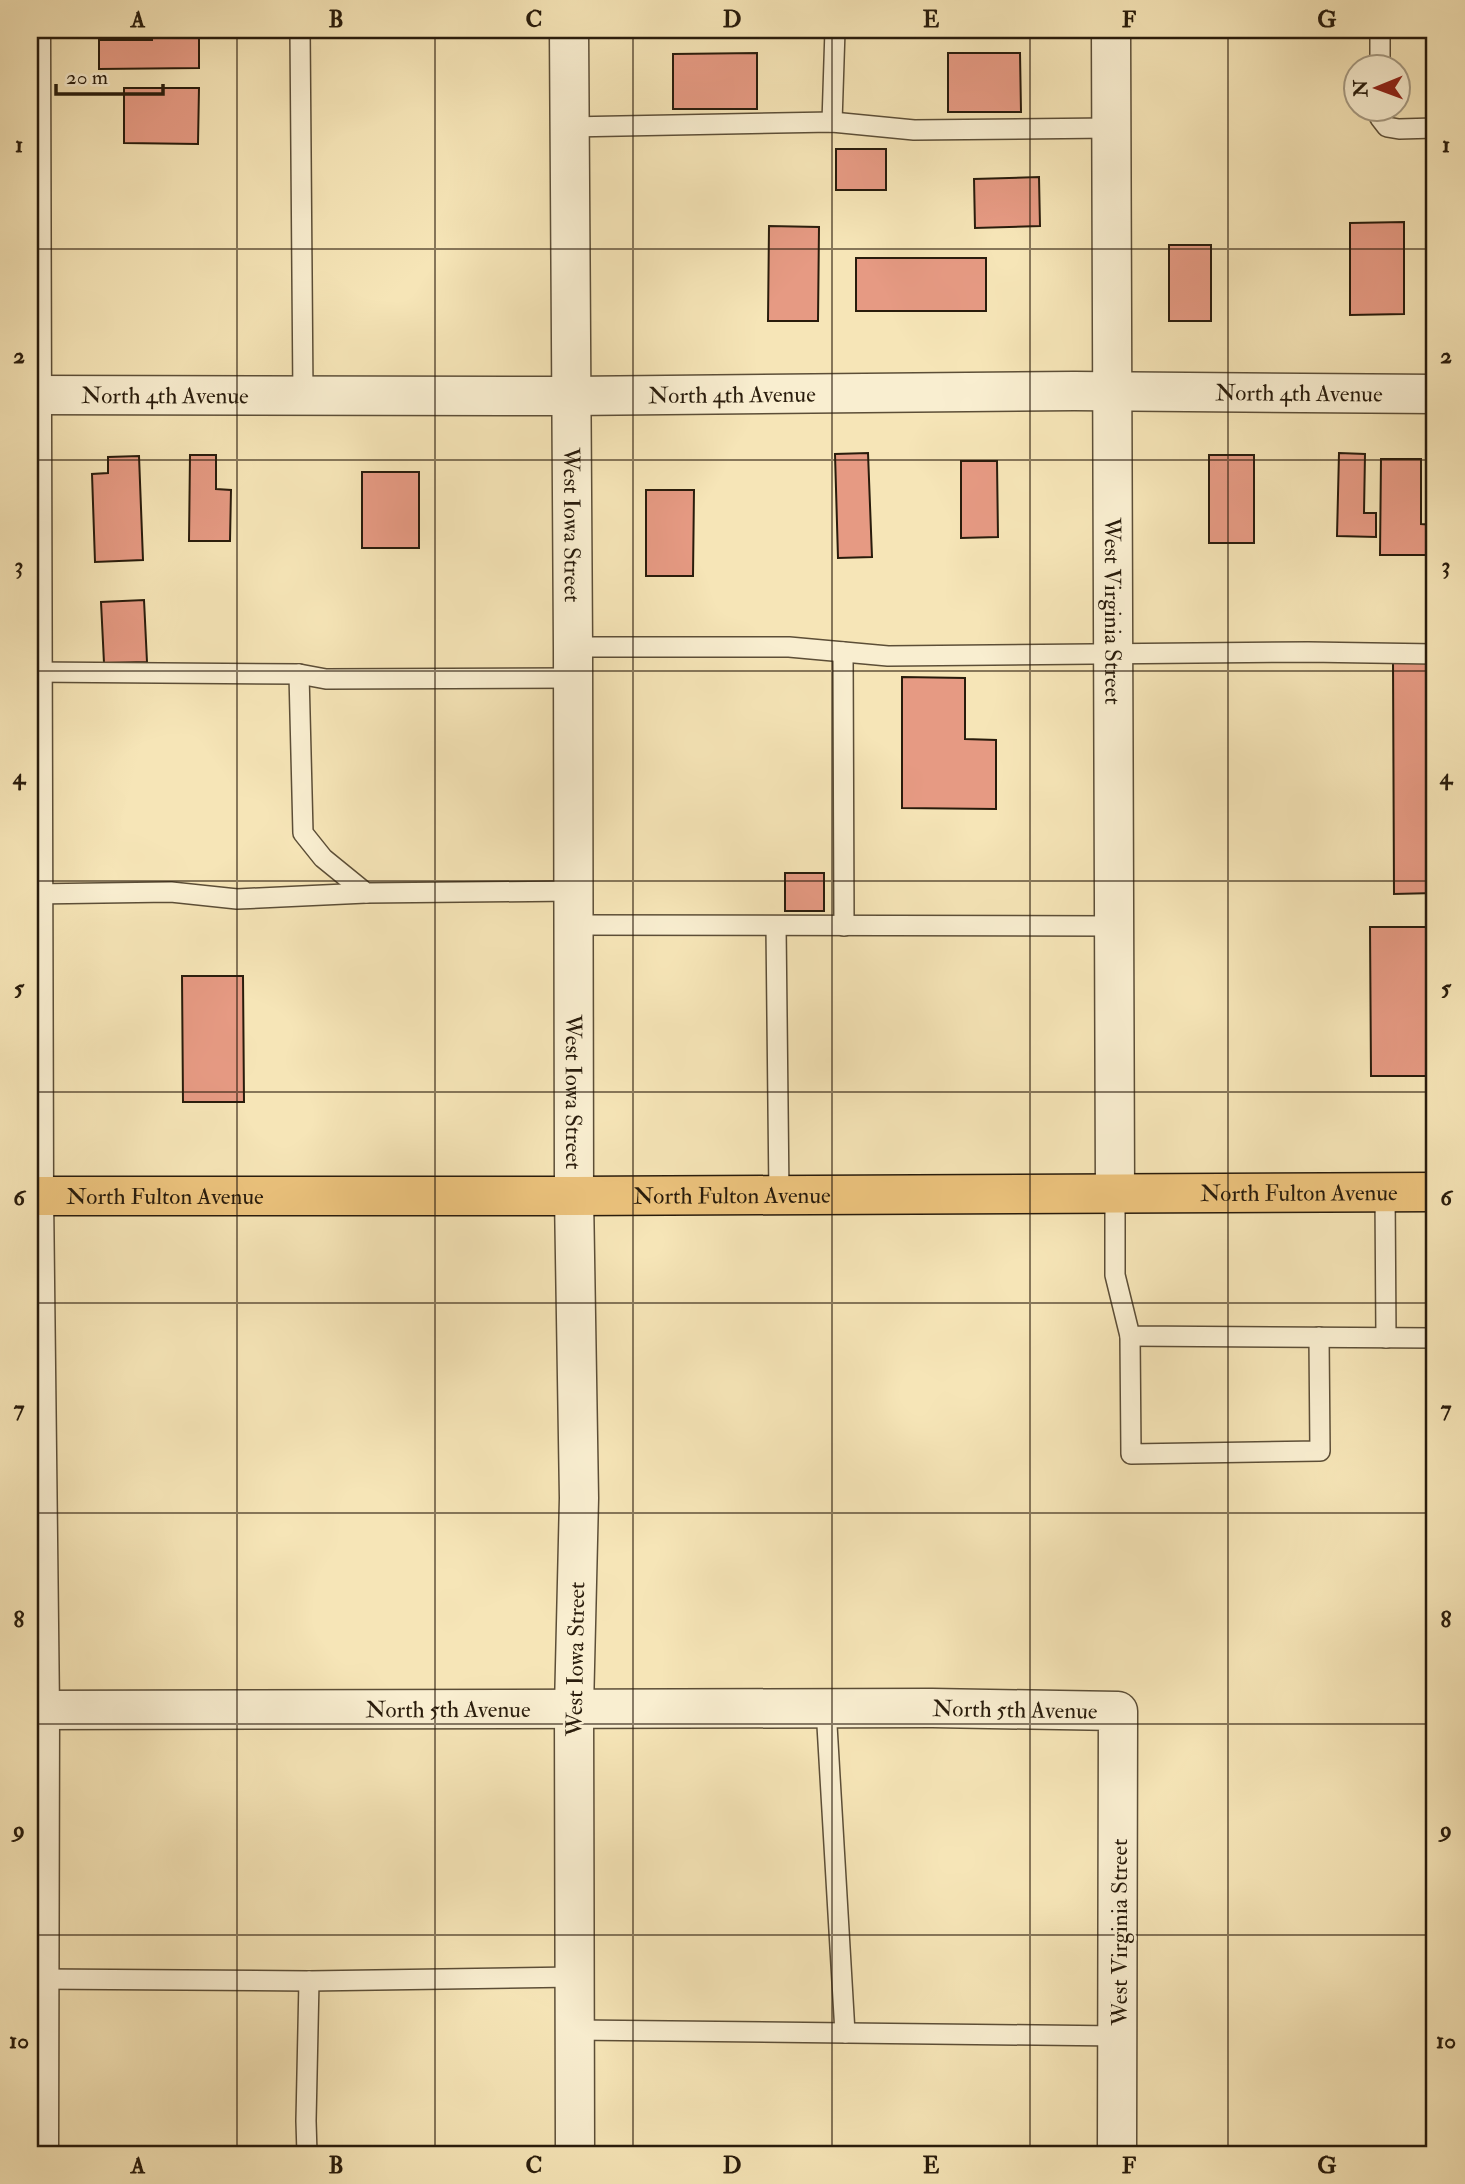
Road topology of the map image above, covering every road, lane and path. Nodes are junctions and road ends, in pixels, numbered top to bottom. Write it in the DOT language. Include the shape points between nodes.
graph roads {
  1 [pos="31,30"];
  2 [pos="300,30"];
  3 [pos="569,30"];
  4 [pos="835,30"];
  5 [pos="1111,30"];
  6 [pos="1380,30"];
  7 [pos="1380,52"];
  8 [pos="832,122"];
  9 [pos="1383,122"];
  10 [pos="569,127"];
  11 [pos="31,128"];
  12 [pos="1110,128"];
  13 [pos="1435,128"];
  14 [pos="1111,393"];
  15 [pos="1435,394"];
  16 [pos="31,395"];
  17 [pos="303,396"];
  18 [pos="570,396"];
  19 [pos="843,652"];
  20 [pos="1435,654"];
  21 [pos="1112,655"];
  22 [pos="31,661"];
  23 [pos="573,662"];
  24 [pos="299,674"];
  25 [pos="366,893"];
  26 [pos="33,894"];
  27 [pos="573,908"];
  28 [pos="776,926"];
  29 [pos="844,926"];
  30 [pos="1114,926"];
  31 [pos="1385,1192"];
  32 [pos="1435,1192"];
  33 [pos="1115,1194"];
  34 [pos="779,1195"];
  35 [pos="32,1196"];
  36 [pos="574,1196"];
  37 [pos="1130,1336"];
  38 [pos="1319,1337"];
  39 [pos="1386,1338"];
  40 [pos="1435,1338"];
  41 [pos="574,1708"];
  42 [pos="826,1708"];
  43 [pos="35,1710"];
  44 [pos="1118,1710"];
  45 [pos="575,1977"];
  46 [pos="40,1979"];
  47 [pos="309,1981"];
  48 [pos="575,2030"];
  49 [pos="845,2033"];
  50 [pos="1119,2036"];
  51 [pos="39,2154"];
  52 [pos="307,2154"];
  53 [pos="575,2154"];
  54 [pos="1117,2154"];
  1 -- 11 [label="street"];
  2 -- 17 [label="lane"];
  3 -- 10 [label="street, West Iowa Street"];
  4 -- 8 [label="lane"];
  5 -- 12 [label="street, West Virginia Street"];
  6 -- 7 [label="lane"];
  8 -- 10 [label="lane"];
  8 -- 12 [label="lane" via="914,130"];
  9 -- 13 [label="lane" via="1399,129"];
  10 -- 18 [label="street, West Iowa Street"];
  11 -- 16 [label="street"];
  12 -- 14 [label="street, West Virginia Street"];
  14 -- 15 [label="street, North 4th Avenue"];
  14 -- 18 [label="street, North 4th Avenue"];
  14 -- 21 [label="street, West Virginia Street"];
  16 -- 17 [label="street, North 4th Avenue"];
  16 -- 22 [label="street"];
  17 -- 18 [label="street, North 4th Avenue"];
  18 -- 23 [label="street, West Iowa Street"];
  19 -- 21 [label="lane"];
  19 -- 23 [label="lane" via="789,647"];
  19 -- 29 [label="lane"];
  20 -- 21 [label="lane"];
  21 -- 30 [label="street, West Virginia Street"];
  22 -- 24 [label="lane"];
  22 -- 26 [label="street"];
  23 -- 24 [label="lane" via="326,679"];
  23 -- 27 [label="street, West Iowa Street"];
  24 -- 25 [label="lane" via="303,832 323,858"];
  25 -- 26 [label="lane" via="237,899 171,892"];
  25 -- 27 [label="lane"];
  26 -- 35 [label="street"];
  27 -- 28 [label="lane"];
  27 -- 36 [label="street, West Iowa Street"];
  28 -- 29 [label="lane"];
  28 -- 34 [label="lane"];
  29 -- 30 [label="lane"];
  30 -- 33 [label="street, West Virginia Street"];
  31 -- 32 [label="main road, North Fulton Avenue"];
  31 -- 33 [label="main road, North Fulton Avenue"];
  31 -- 39 [label="lane"];
  33 -- 34 [label="main road, North Fulton Avenue"];
  33 -- 37 [label="lane" via="1115,1275"];
  34 -- 36 [label="main road, North Fulton Avenue"];
  35 -- 36 [label="main road, North Fulton Avenue"];
  35 -- 43 [label="street"];
  36 -- 41 [label="street, West Iowa Street" via="579,1498"];
  37 -- 38 [label="lane"];
  37 -- 38 [label="lane" via="1131,1454 1320,1451"];
  38 -- 39 [label="lane"];
  39 -- 40 [label="lane"];
  41 -- 42 [label="street, North 5th Avenue"];
  41 -- 43 [label="street, North 5th Avenue"];
  41 -- 45 [label="street, West Iowa Street"];
  42 -- 44 [label="street, North 5th Avenue"];
  42 -- 49 [label="lane"];
  43 -- 46 [label="street"];
  44 -- 50 [label="street, West Virginia Street"];
  45 -- 47 [label="lane"];
  45 -- 48 [label="street, West Iowa Street"];
  46 -- 47 [label="lane"];
  46 -- 51 [label="street"];
  47 -- 52 [label="lane"];
  48 -- 49 [label="lane"];
  48 -- 53 [label="street, West Iowa Street"];
  49 -- 50 [label="lane"];
  50 -- 54 [label="street, West Virginia Street"];
}
